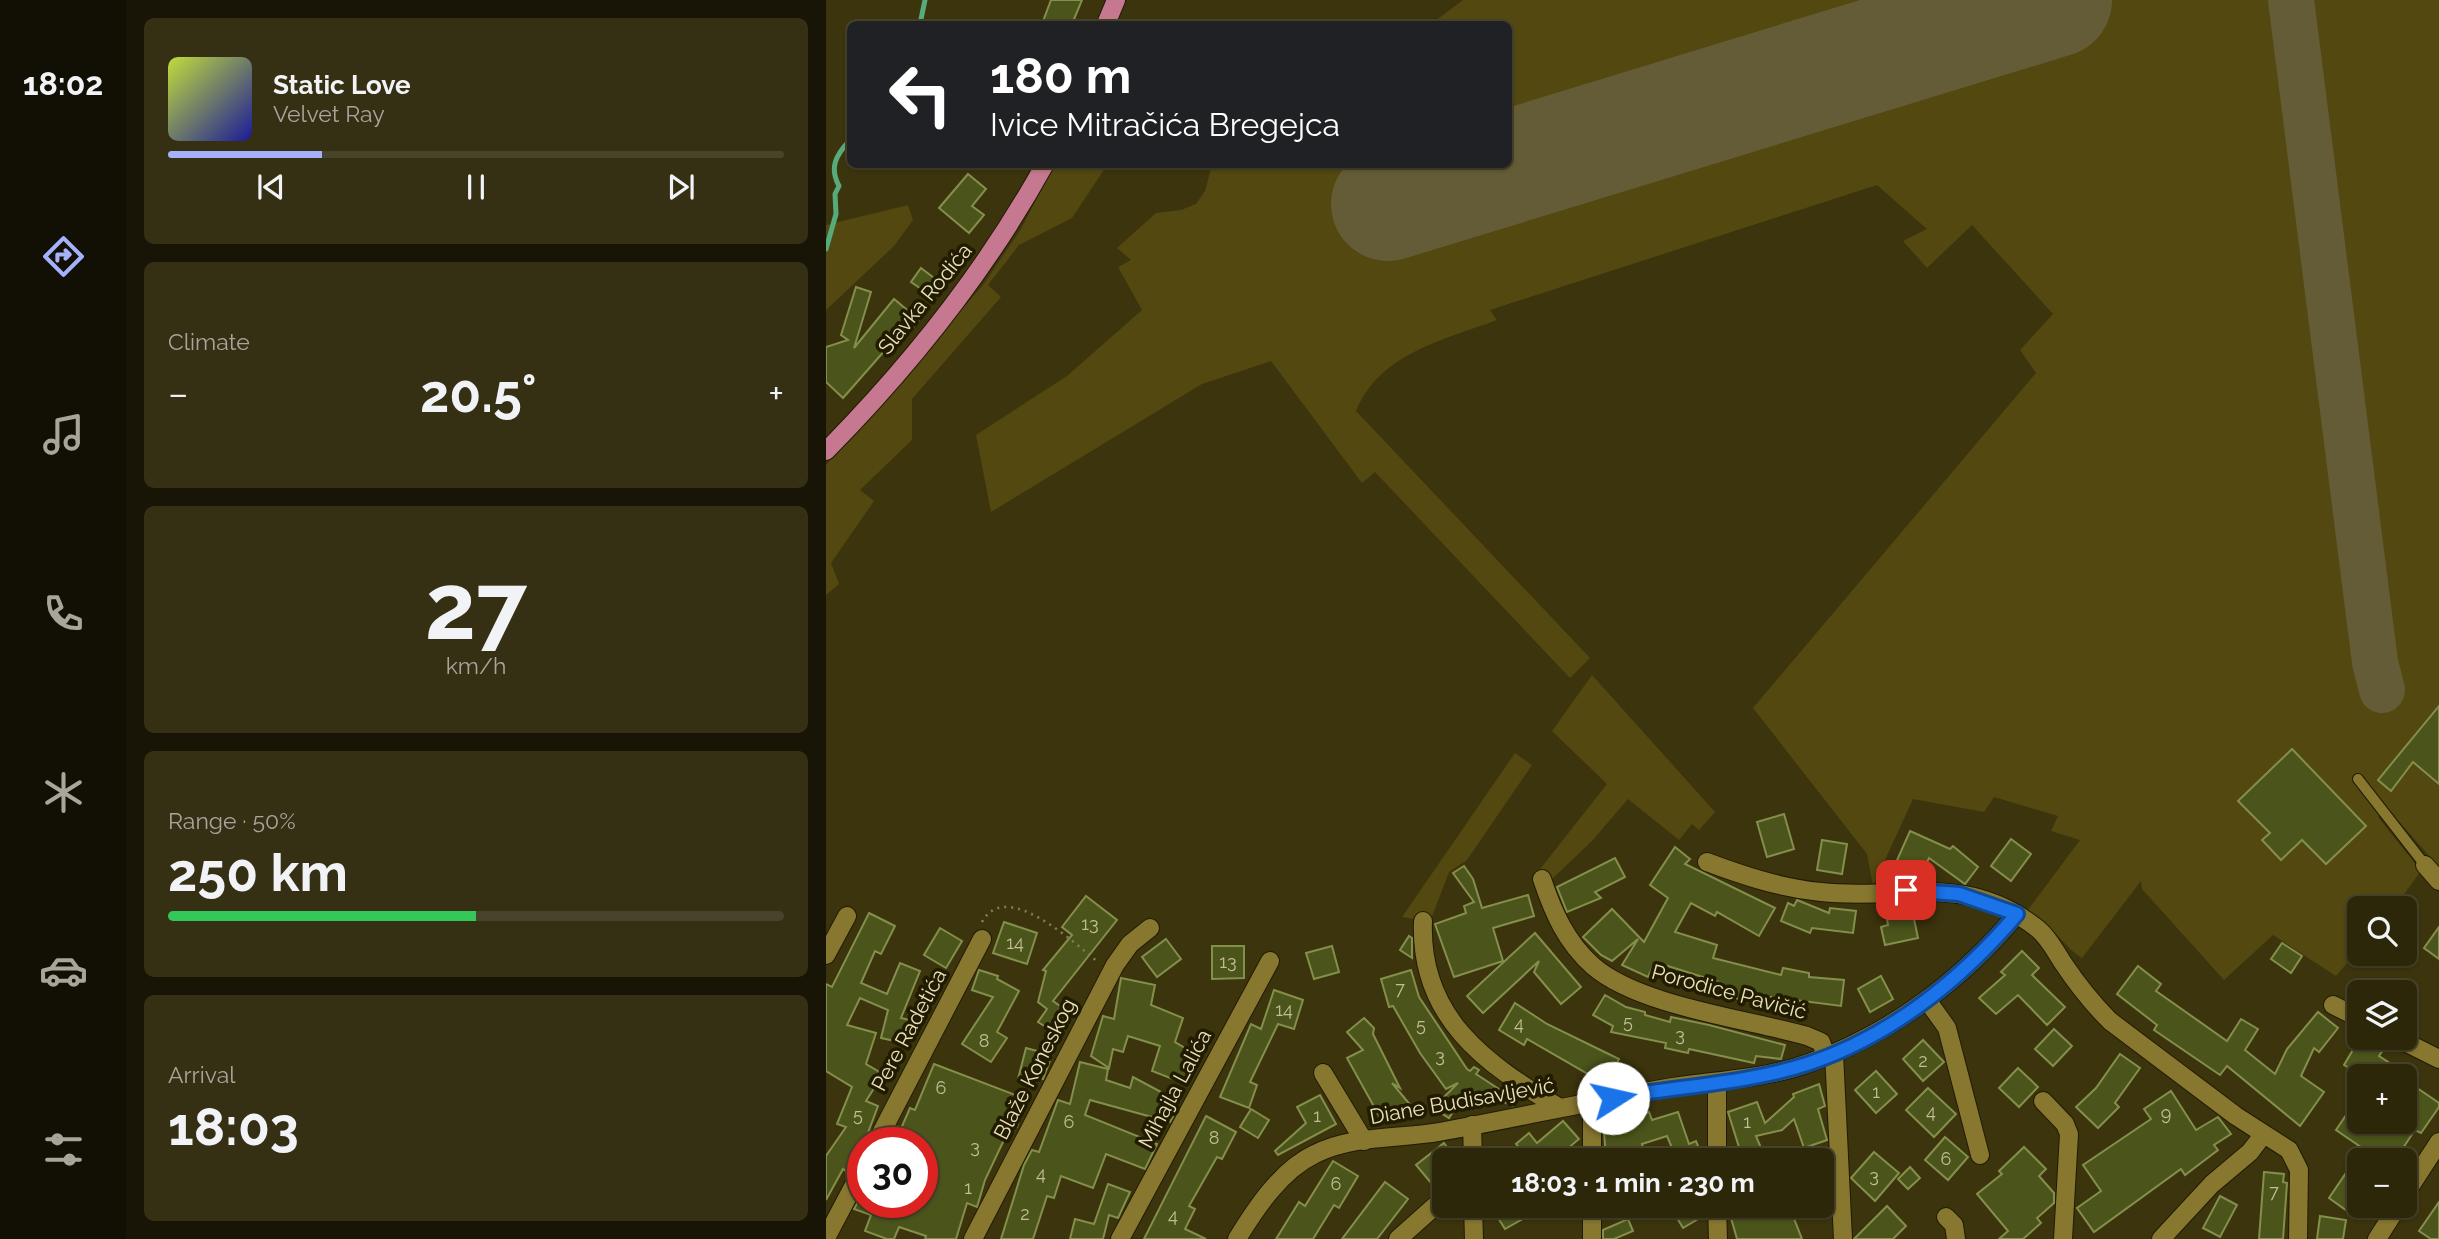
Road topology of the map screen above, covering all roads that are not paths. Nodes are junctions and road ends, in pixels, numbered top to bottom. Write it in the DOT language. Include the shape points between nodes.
graph roads {
  1 [pos="1116,0"];
  2 [pos="1107,21"];
  3 [pos="1043,168"];
  4 [pos="826,451"];
  5 [pos="2358,779"];
  6 [pos="1707,862"];
  7 [pos="2425,865"];
  8 [pos="1542,878"];
  9 [pos="2439,881"];
  10 [pos="2017,914"];
  11 [pos="847,916"];
  12 [pos="1423,922"];
  13 [pos="1150,928"];
  14 [pos="982,939"];
  15 [pos="826,955"];
  16 [pos="1270,961"];
  17 [pos="1927,1000"];
  18 [pos="2333,1005"];
  19 [pos="2347,1012"];
  20 [pos="2417,1048"];
  21 [pos="1830,1054"];
  22 [pos="2439,1059"];
  23 [pos="1323,1073"];
  24 [pos="1717,1082"];
  25 [pos="2043,1101"];
  26 [pos="1592,1102"];
  27 [pos="1560,1108"];
  28 [pos="1472,1125"];
  29 [pos="884,1127"];
  30 [pos="2263,1135"];
  31 [pos="1364,1141"];
  32 [pos="2439,1142"];
  33 [pos="1473,1148"];
  34 [pos="1592,1148"];
  35 [pos="1717,1148"];
  36 [pos="1980,1155"];
  37 [pos="2417,1176"];
  38 [pos="847,1198"];
  39 [pos="1432,1209"];
  40 [pos="1946,1217"];
  41 [pos="1473,1218"];
  42 [pos="1592,1218"];
  43 [pos="1717,1218"];
  44 [pos="2390,1218"];
  45 [pos="2167,1237"];
  46 [pos="826,1238"];
  47 [pos="972,1239"];
  48 [pos="1120,1239"];
  49 [pos="1237,1239"];
  50 [pos="1398,1239"];
  51 [pos="1474,1239"];
  52 [pos="1592,1239"];
  53 [pos="1718,1239"];
  54 [pos="1843,1239"];
  55 [pos="1956,1239"];
  56 [pos="2063,1239"];
  57 [pos="2298,1239"];
  58 [pos="2377,1239"];
  1 -- 2 [label="main road"];
  3 -- 4 [label="main road, Slavka Rodića" via="1011,226 971,281"];
  5 -- 7 [label="lane"];
  6 -- 10 [label="street" via="1779,886 1823,893 1938,891 1979,899"];
  7 -- 9 [label="street"];
  8 -- 21 [label="street, Porodice Pavičić" via="1568,937 1594,967 1615,981 1665,1000 1807,1035 1821,1042"];
  10 -- 17 [label="street, Diane Budisavljević" via="1972,962"];
  10 -- 30 [label="street" via="2040,931 2110,1021"];
  11 -- 15 [label="street"];
  12 -- 27 [label="street" via="1424,964 1455,1026 1491,1064"];
  13 -- 47 [label="street, Blaže Koneskog" via="1130,944 1111,972"];
  14 -- 29 [label="street, Pere Radetića"];
  16 -- 48 [label="street, Mihajla Lalića"];
  17 -- 21 [label="street, Diane Budisavljević" via="1897,1021"];
  17 -- 36 [label="street" via="1941,1015 1951,1039"];
  18 -- 19 [label="street"];
  20 -- 22 [label="street"];
  21 -- 24 [label="street, Diane Budisavljević" via="1755,1077"];
  21 -- 54 [label="street"];
  23 -- 31 [label="street"];
  24 -- 26 [label="street, Diane Budisavljević"];
  24 -- 35 [label="street"];
  25 -- 56 [label="street" via="2069,1134"];
  26 -- 27 [label="street, Diane Budisavljević"];
  26 -- 34 [label="street"];
  27 -- 28 [label="street, Diane Budisavljević"];
  28 -- 31 [label="street, Diane Budisavljević"];
  28 -- 33 [label="street"];
  30 -- 45 [label="street" via="2212,1184"];
  30 -- 57 [label="street" via="2297,1159"];
  31 -- 49 [label="street, Diane Budisavljević" via="1329,1147 1295,1167 1274,1187"];
  32 -- 37 [label="street"];
  38 -- 46 [label="street"];
  39 -- 50 [label="street"];
  40 -- 55 [label="street" via="1954,1225"];
  41 -- 51 [label="street"];
  42 -- 52 [label="street"];
  43 -- 53 [label="street"];
  44 -- 58 [label="street"];
}
